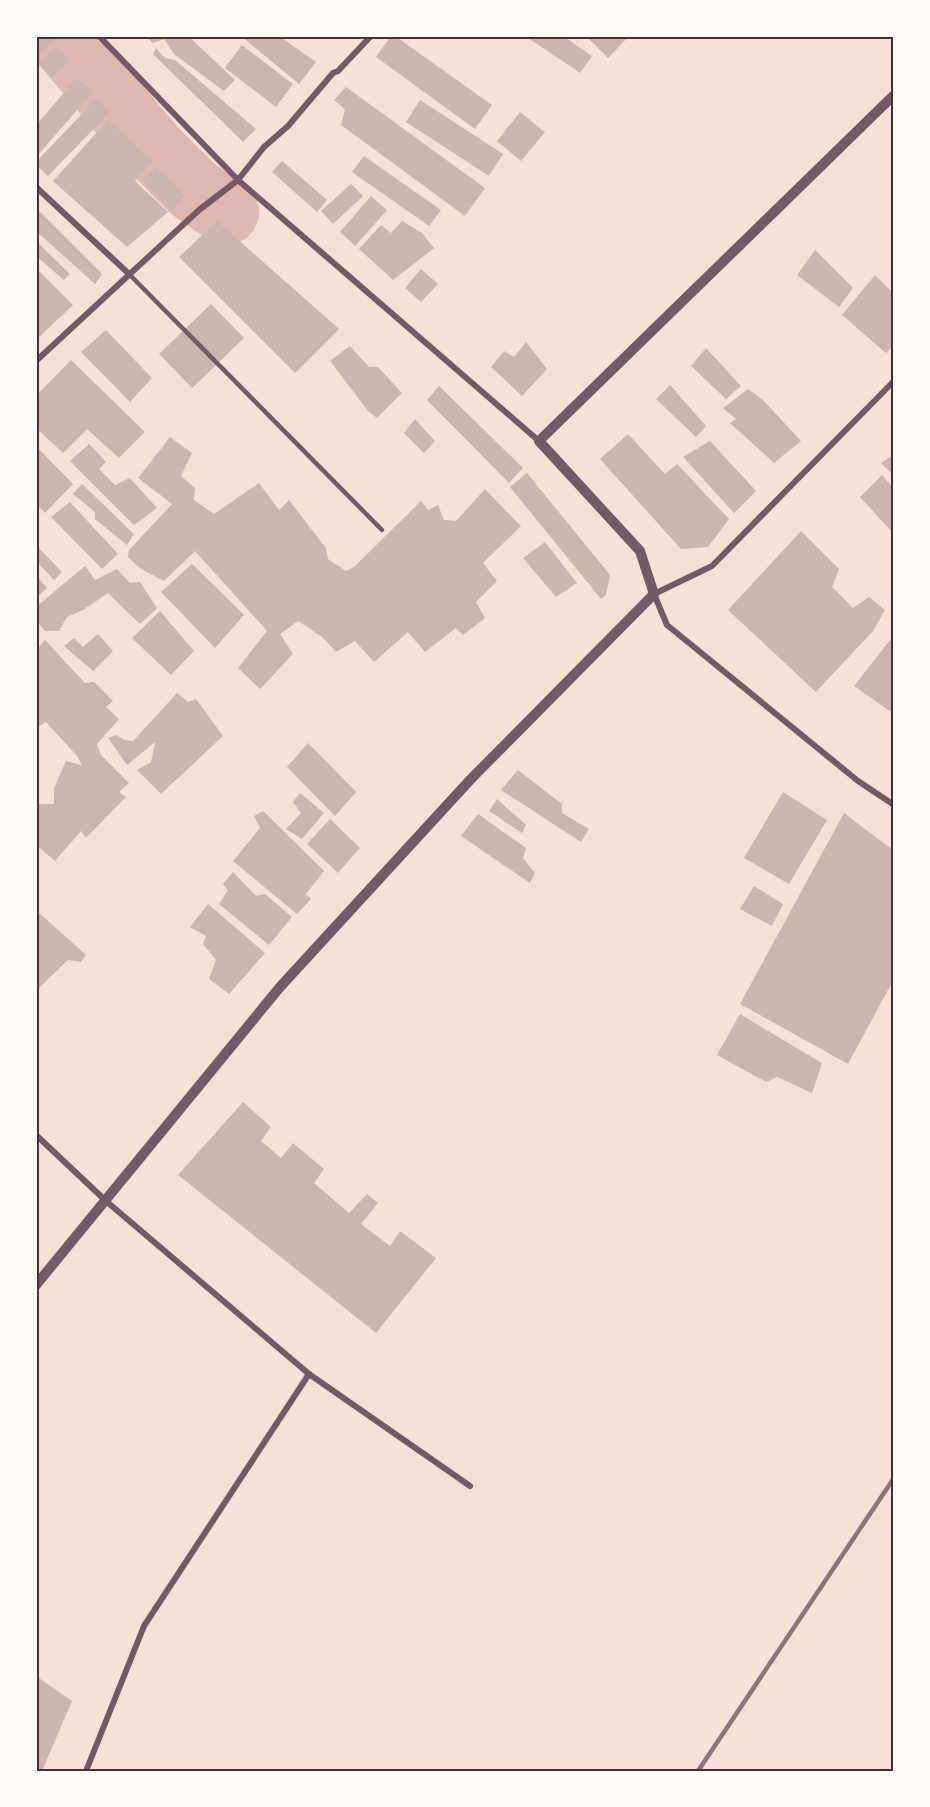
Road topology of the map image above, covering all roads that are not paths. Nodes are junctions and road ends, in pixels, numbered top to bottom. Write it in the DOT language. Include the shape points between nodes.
graph roads {
  1 [pos="99,36"];
  2 [pos="370,36"];
  3 [pos="894,95"];
  4 [pos="238,180"];
  5 [pos="36,188"];
  6 [pos="128,273"];
  7 [pos="36,361"];
  8 [pos="894,381"];
  9 [pos="539,441"];
  10 [pos="381,530"];
  11 [pos="654,594"];
  12 [pos="894,805"];
  13 [pos="36,1135"];
  14 [pos="106,1201"];
  15 [pos="36,1285"];
  16 [pos="309,1374"];
  17 [pos="470,1486"];
  18 [pos="86,1771"];
  1 -- 4 [label="street"];
  2 -- 4 [label="street" via="264,147"];
  3 -- 9 [label="street"];
  4 -- 6 [label="street"];
  4 -- 9 [label="street"];
  5 -- 6 [label="street"];
  6 -- 7 [label="street"];
  6 -- 10 [label="lane"];
  8 -- 11 [label="street" via="712,566"];
  9 -- 11 [label="street" via="640,551"];
  11 -- 12 [label="street" via="667,625 858,781"];
  11 -- 14 [label="street" via="470,780 280,987"];
  13 -- 14 [label="street"];
  14 -- 15 [label="street"];
  14 -- 16 [label="street"];
  16 -- 17 [label="street"];
  16 -- 18 [label="street" via="144,1626"];
}
